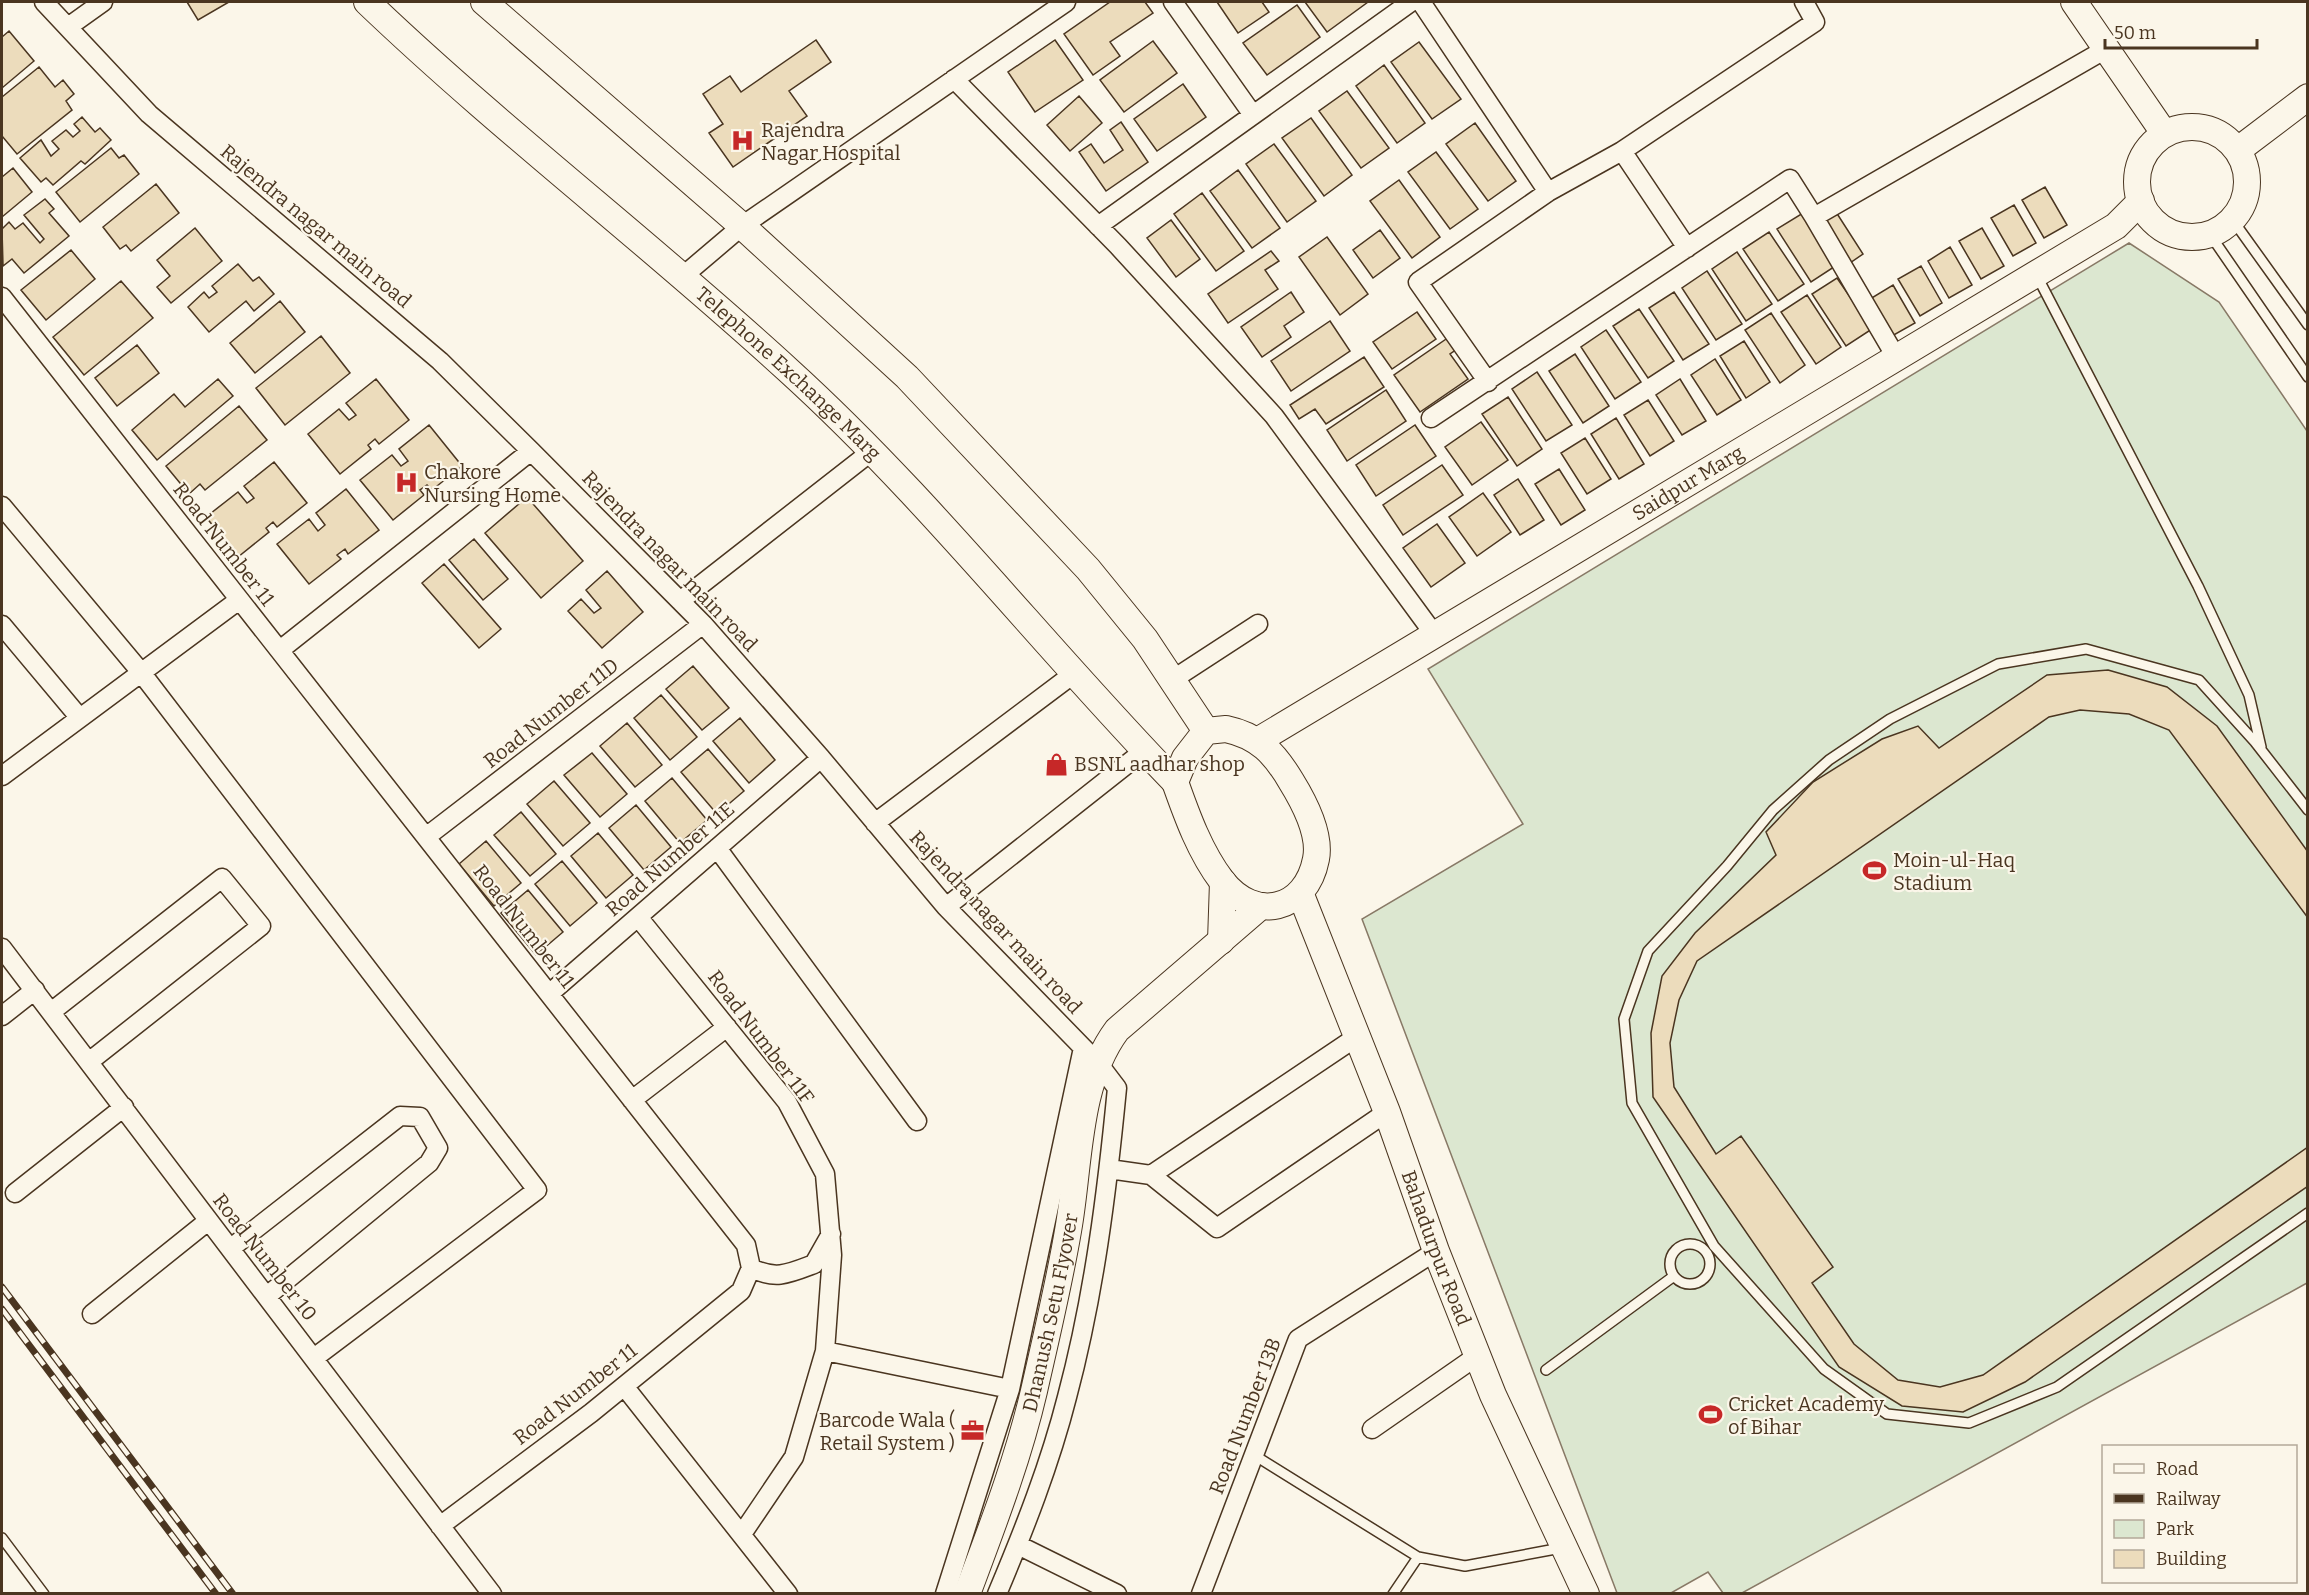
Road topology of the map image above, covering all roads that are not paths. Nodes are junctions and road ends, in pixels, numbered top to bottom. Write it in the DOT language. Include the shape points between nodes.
graph roads {
  1 [pos="44,2"];
  2 [pos="103,2"];
  3 [pos="367,2"];
  4 [pos="484,2"];
  5 [pos="1066,2"];
  6 [pos="1173,2"];
  7 [pos="1411,2"];
  8 [pos="1421,2"];
  9 [pos="1804,2"];
  10 [pos="2074,2"];
  11 [pos="68,27"];
  12 [pos="2106,49"];
  13 [pos="954,79"];
  14 [pos="2307,97"];
  15 [pos="1253,115"];
  16 [pos="2164,133"];
  17 [pos="2238,150"];
  18 [pos="1622,152"];
  19 [pos="1548,192"];
  20 [pos="2141,201"];
  21 [pos="1814,217"];
  22 [pos="2232,219"];
  23 [pos="2159,225"];
  24 [pos="742,226"];
  25 [pos="1098,226"];
  26 [pos="2116,226"];
  27 [pos="2209,233"];
  28 [pos="1687,248"];
  29 [pos="2036,274"];
  30 [pos="681,277"];
  31 [pos="2,297"];
  32 [pos="2307,325"];
  33 [pos="1896,357"];
  34 [pos="2307,377"];
  35 [pos="1488,382"];
  36 [pos="1431,418"];
  37 [pos="531,451"];
  38 [pos="872,452"];
  39 [pos="2,506"];
  40 [pos="239,600"];
  41 [pos="680,601"];
  42 [pos="703,624"];
  43 [pos="1258,624"];
  44 [pos="2,625"];
  45 [pos="1434,634"];
  46 [pos="280,650"];
  47 [pos="140,671"];
  48 [pos="1076,672"];
  49 [pos="1172,680"];
  50 [pos="79,717"];
  51 [pos="1206,731"];
  52 [pos="1259,741"];
  53 [pos="1145,750"];
  54 [pos="2262,751"];
  55 [pos="821,758"];
  56 [pos="2,776"];
  57 [pos="1175,782"];
  58 [pos="2307,810"];
  59 [pos="875,823"];
  60 [pos="426,837"];
  61 [pos="717,848"];
  62 [pos="1223,882"];
  63 [pos="1301,895"];
  64 [pos="1261,906"];
  65 [pos="946,907"];
  66 [pos="638,917"];
  67 [pos="1221,941"];
  68 [pos="2,948"];
  69 [pos="35,990"];
  70 [pos="549,994"];
  71 [pos="51,1012"];
  72 [pos="2,1016"];
  73 [pos="727,1027"];
  74 [pos="1358,1036"];
  75 [pos="90,1061"];
  76 [pos="1091,1063"];
  77 [pos="632,1100"];
  78 [pos="124,1107"];
  79 [pos="1387,1112"];
  80 [pos="917,1121"];
  81 [pos="1109,1169"];
  82 [pos="1151,1175"];
  83 [pos="15,1193"];
  84 [pos="2307,1213"];
  85 [pos="208,1221"];
  86 [pos="831,1234"];
  87 [pos="231,1248"];
  88 [pos="1710,1249"];
  89 [pos="1436,1251"];
  90 [pos="751,1268"];
  91 [pos="1674,1276"];
  92 [pos="267,1296"];
  93 [pos="92,1314"];
  94 [pos="825,1351"];
  95 [pos="1477,1356"];
  96 [pos="314,1358"];
  97 [pos="1546,1370"];
  98 [pos="624,1386"];
  99 [pos="1010,1389"];
  100 [pos="1372,1429"];
  101 [pos="1254,1455"];
  102 [pos="440,1526"];
  103 [pos="742,1534"];
  104 [pos="2,1538"];
  105 [pos="1018,1545"];
  106 [pos="1563,1548"];
  107 [pos="1418,1557"];
  108 [pos="44,1593"];
  109 [pos="492,1593"];
  110 [pos="788,1593"];
  111 [pos="945,1593"];
  112 [pos="967,1593"];
  113 [pos="997,1593"];
  114 [pos="1117,1593"];
  115 [pos="1201,1593"];
  116 [pos="1394,1593"];
  117 [pos="1586,1593"];
  1 -- 11 [label="street, Rajendra nagar main road"];
  2 -- 11 [label="street"];
  3 -- 30 [label="main road, Telephone Exchange Marg" via="433,65"];
  4 -- 24 [label="main road"];
  5 -- 13 [label="street"];
  6 -- 15 [label="street"];
  7 -- 15 [label="street"];
  8 -- 19 [label="street"];
  9 -- 18 [label="street" via="1815,22"];
  10 -- 12 [label="main road"];
  11 -- 37 [label="street, Rajendra nagar main road" via="149,114 440,361"];
  12 -- 16 [label="main road"];
  12 -- 21 [label="street"];
  13 -- 24 [label="street"];
  13 -- 25 [label="street"];
  14 -- 17 [label="main road"];
  15 -- 25 [label="street"];
  16 -- 17 [label="main road" via="2190,126 2217,132"];
  16 -- 20 [label="main road" via="2148,148 2138,167"];
  17 -- 22 [label="main road" via="2248,178 2242,207"];
  18 -- 19 [label="street"];
  18 -- 28 [label="street"];
  19 -- 35 [label="street" via="1418,282"];
  20 -- 23 [label="main road"];
  20 -- 26 [label="main road, Saidpur Marg"];
  21 -- 28 [label="street" via="1790,179"];
  21 -- 33 [label="street"];
  22 -- 27 [label="main road" via="2222,229"];
  22 -- 32 [label="lane"];
  23 -- 26 [label="main road"];
  23 -- 27 [label="main road" via="2193,238"];
  24 -- 30 [label="street"];
  24 -- 49 [label="main road" via="907,377 1088,569 1145,639"];
  25 -- 45 [label="street" via="1274,416"];
  26 -- 29 [label="main road, Saidpur Marg"];
  27 -- 34 [label="lane"];
  28 -- 35 [label="street"];
  29 -- 33 [label="main road, Saidpur Marg"];
  29 -- 54 [label="lane" via="2130,452 2240,675 2249,695"];
  30 -- 38 [label="main road, Telephone Exchange Marg" via="789,371"];
  31 -- 40 [label="street, Road Number 11"];
  33 -- 45 [label="main road, Saidpur Marg"];
  35 -- 36 [label="street"];
  37 -- 41 [label="street, Rajendra nagar main road"];
  37 -- 46 [label="street"];
  38 -- 41 [label="street"];
  38 -- 48 [label="main road, Telephone Exchange Marg"];
  39 -- 47 [label="street"];
  40 -- 46 [label="street, Road Number 11"];
  40 -- 47 [label="street"];
  41 -- 42 [label="street, Rajendra nagar main road"];
  42 -- 55 [label="street, Rajendra nagar main road"];
  42 -- 60 [label="street, Road Number 11D"];
  43 -- 49 [label="street"];
  44 -- 50 [label="street"];
  45 -- 52 [label="main road, Saidpur Marg"];
  46 -- 60 [label="street, Road Number 11"];
  47 -- 50 [label="street"];
  47 -- 96 [label="street" via="537,1190"];
  48 -- 53 [label="main road, Telephone Exchange Marg"];
  48 -- 59 [label="street"];
  49 -- 51 [label="main road"];
  50 -- 56 [label="street"];
  51 -- 52 [label="main road" via="1243,732"];
  51 -- 57 [label="main road" via="1185,758"];
  52 -- 63 [label="main road" via="1279,760 1314,829 1317,857"];
  53 -- 57 [label="main road, Telephone Exchange Marg"];
  53 -- 65 [label="street"];
  54 -- 58 [label="lane"];
  54 -- 88 [label="lane" via="2199,680 2086,649 1998,664 1890,719 1821,767 1773,810 1648,951 1624,1019 1632,1103"];
  55 -- 59 [label="street, Rajendra nagar main road"];
  55 -- 61 [label="street, Road Number 11E"];
  57 -- 62 [label="main road" via="1194,833"];
  59 -- 65 [label="street, Rajendra nagar main road"];
  60 -- 70 [label="street, Road Number 11"];
  61 -- 66 [label="street, Road Number 11E"];
  61 -- 80 [label="street"];
  62 -- 64 [label="main road" via="1242,898"];
  62 -- 67 [label="main road"];
  63 -- 64 [label="main road" via="1281,906"];
  63 -- 74 [label="main road, Bahadurpur Road"];
  64 -- 67 [label="main road, Dhanush Setu Flyover"];
  65 -- 76 [label="street, Rajendra nagar main road"];
  66 -- 70 [label="street, Road Number 11E"];
  66 -- 73 [label="street, Road Number 11F"];
  67 -- 76 [label="main road, Dhanush Setu Flyover" via="1117,1030"];
  68 -- 69 [label="street, Road Number 10"];
  69 -- 71 [label="street, Road Number 10"];
  69 -- 72 [label="street"];
  70 -- 77 [label="street, Road Number 11"];
  71 -- 75 [label="street, Road Number 10"];
  71 -- 75 [label="street" via="222,878 261,926"];
  73 -- 77 [label="street"];
  73 -- 86 [label="street, Road Number 11F" via="787,1102 825,1174"];
  74 -- 79 [label="main road, Bahadurpur Road"];
  74 -- 82 [label="street"];
  75 -- 78 [label="street, Road Number 10"];
  76 -- 81 [label="street, Rajendra nagar main road" via="1118,1088"];
  76 -- 99 [label="street"];
  76 -- 112 [label="main road, Dhanush Setu Flyover" via="1068,1231 1034,1391 1019,1450"];
  77 -- 90 [label="street, Road Number 11" via="746,1245"];
  78 -- 83 [label="street"];
  78 -- 85 [label="street, Road Number 10"];
  79 -- 82 [label="street" via="1217,1228"];
  79 -- 89 [label="main road, Bahadurpur Road"];
  81 -- 82 [label="street"];
  81 -- 105 [label="street, Rajendra nagar main road" via="1100,1241 1067,1397"];
  84 -- 88 [label="lane" via="2057,1387 1969,1423 1887,1414 1824,1369"];
  85 -- 87 [label="street, Road Number 10"];
  85 -- 93 [label="street"];
  86 -- 90 [label="street" via="814,1264 789,1274 768,1276"];
  86 -- 94 [label="street, Road Number 11F"];
  87 -- 92 [label="street, Road Number 10"];
  87 -- 92 [label="street" via="400,1116 420,1117 438,1148 429,1163"];
  88 -- 91 [label="lane" via="1710,1270 1702,1281 1689,1284"];
  88 -- 91 [label="lane" via="1695,1244 1676,1248 1669,1260"];
  89 -- 95 [label="main road, Bahadurpur Road"];
  89 -- 101 [label="street, Road Number 13B" via="1298,1339"];
  90 -- 98 [label="street, Road Number 11" via="741,1291"];
  91 -- 97 [label="lane"];
  92 -- 96 [label="street, Road Number 10"];
  94 -- 99 [label="street"];
  94 -- 103 [label="street, Road Number 11F" via="794,1457"];
  95 -- 100 [label="street"];
  95 -- 106 [label="main road, Bahadurpur Road"];
  96 -- 102 [label="street, Road Number 10"];
  98 -- 102 [label="street, Road Number 11"];
  98 -- 103 [label="street"];
  99 -- 111 [label="street"];
  101 -- 107 [label="lane"];
  101 -- 115 [label="street, Road Number 13B"];
  102 -- 109 [label="street, Road Number 10"];
  103 -- 110 [label="street"];
  104 -- 108 [label="lane"];
  105 -- 113 [label="street, Rajendra nagar main road"];
  105 -- 114 [label="street"];
  106 -- 107 [label="lane" via="1465,1566"];
  106 -- 117 [label="main road, Bahadurpur Road"];
  107 -- 116 [label="lane"];
}
